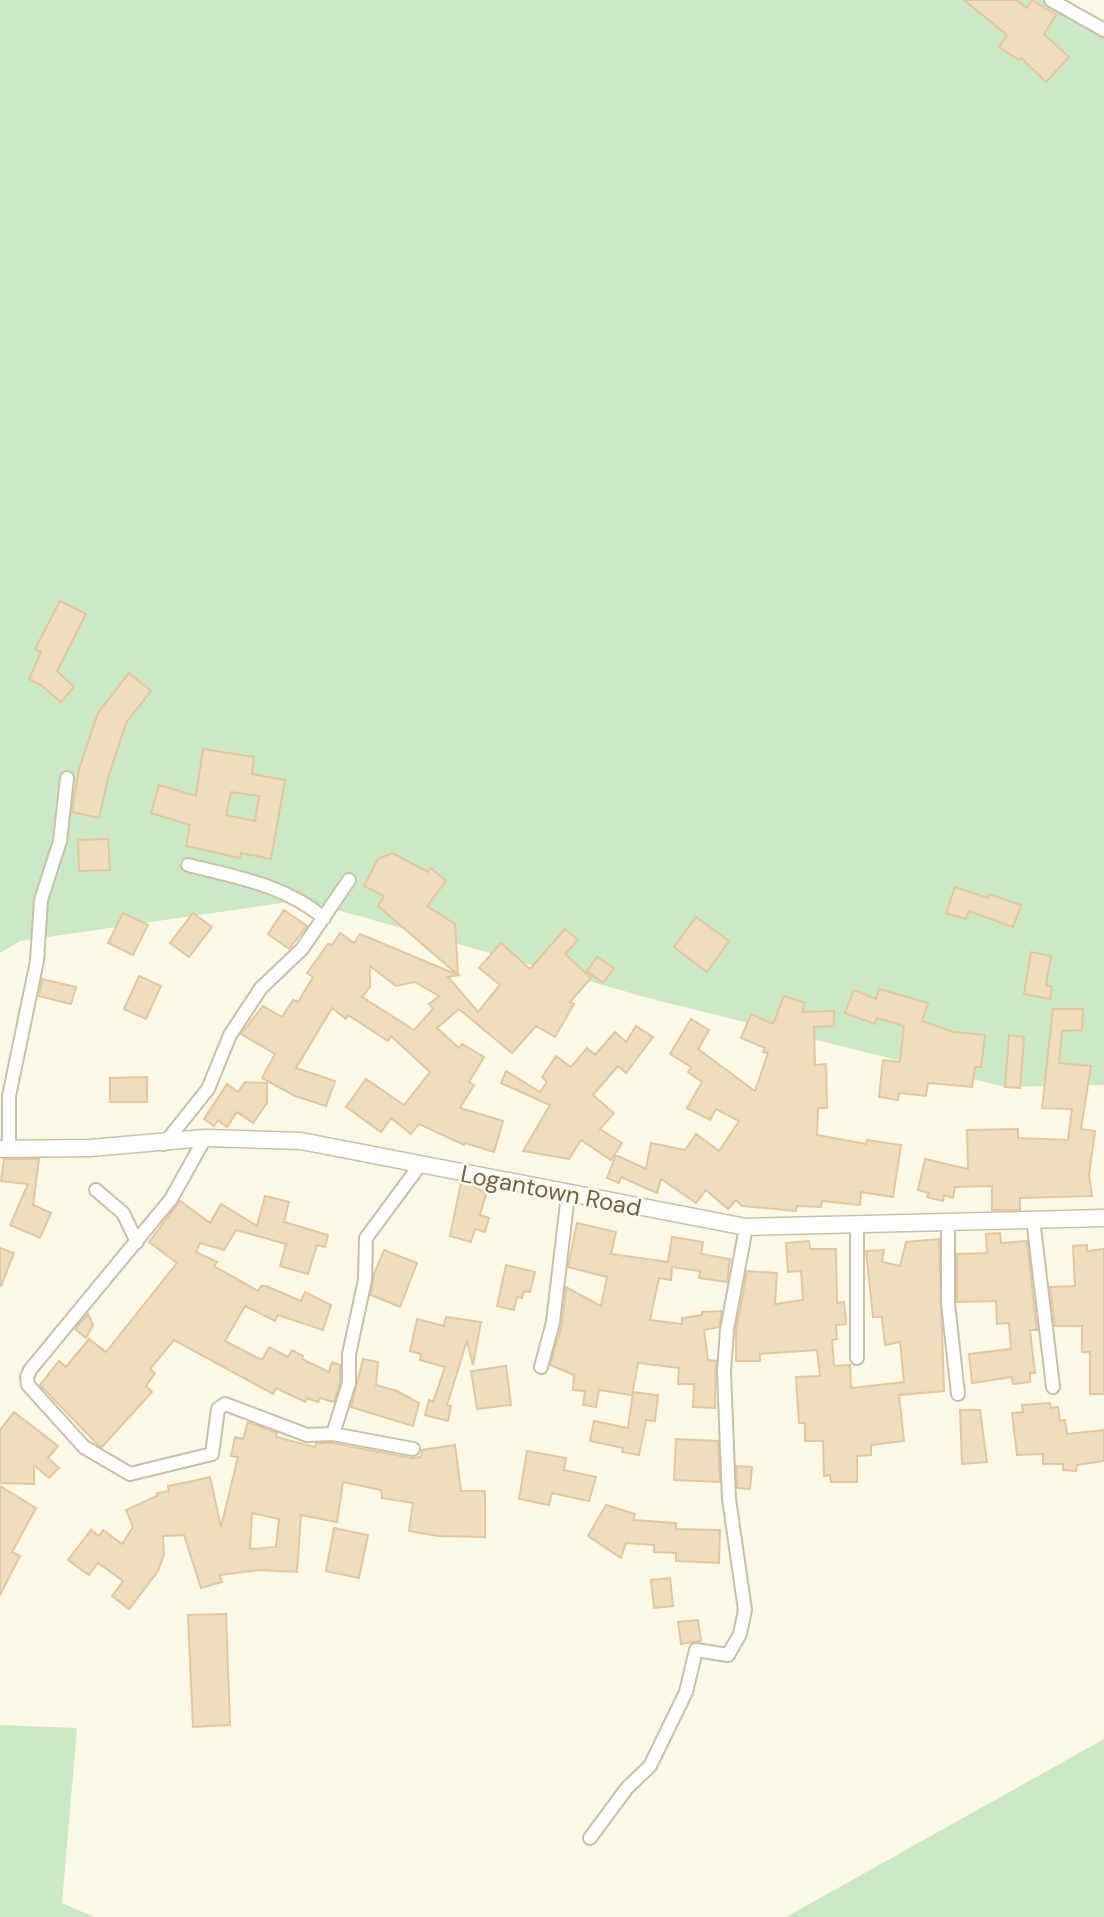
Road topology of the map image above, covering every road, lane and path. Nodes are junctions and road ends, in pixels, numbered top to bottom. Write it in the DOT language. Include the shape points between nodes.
graph roads {
  1 [pos="1051,0"];
  2 [pos="1104,30"];
  3 [pos="67,778"];
  4 [pos="188,865"];
  5 [pos="349,880"];
  6 [pos="324,918"];
  7 [pos="205,1138"];
  8 [pos="164,1144"];
  9 [pos="4,1149"];
  10 [pos="420,1165"];
  11 [pos="96,1191"];
  12 [pos="568,1195"];
  13 [pos="1104,1218"];
  14 [pos="1033,1219"];
  15 [pos="948,1222"];
  16 [pos="857,1225"];
  17 [pos="746,1227"];
  18 [pos="137,1242"];
  19 [pos="857,1358"];
  20 [pos="541,1367"];
  21 [pos="1053,1388"];
  22 [pos="958,1394"];
  23 [pos="333,1434"];
  24 [pos="414,1449"];
  25 [pos="590,1839"];
  1 -- 2 [label="street"];
  3 -- 9 [label="street" via="61,841 41,901 37,961 9,1096"];
  4 -- 6 [label="street" via="281,891 302,900"];
  5 -- 6 [label="street"];
  6 -- 8 [label="street" via="302,949 261,988 230,1035 208,1089"];
  7 -- 8 [label="street, Logantown Road"];
  7 -- 10 [label="street, Logantown Road" via="301,1141"];
  7 -- 18 [label="street" via="171,1199"];
  8 -- 9 [label="street, Logantown Road"];
  10 -- 12 [label="street, Logantown Road"];
  10 -- 23 [label="street" via="366,1238 365,1280 349,1354 349,1383"];
  11 -- 18 [label="street" via="123,1213"];
  12 -- 17 [label="street, Logantown Road"];
  12 -- 20 [label="street" via="553,1322"];
  13 -- 14 [label="street, Logantown Road"];
  14 -- 15 [label="street, Logantown Road"];
  14 -- 21 [label="street"];
  15 -- 16 [label="street, Logantown Road"];
  15 -- 22 [label="street" via="948,1303"];
  16 -- 17 [label="street, Logantown Road"];
  16 -- 19 [label="street"];
  17 -- 25 [label="street" via="724,1372 729,1499 745,1609 740,1634 728,1655 696,1650 686,1692 650,1766 627,1788"];
  18 -- 23 [label="street" via="27,1377 28,1385 84,1447 130,1474 207,1457 213,1451 218,1409 225,1404 307,1435"];
  23 -- 24 [label="street"];
}
